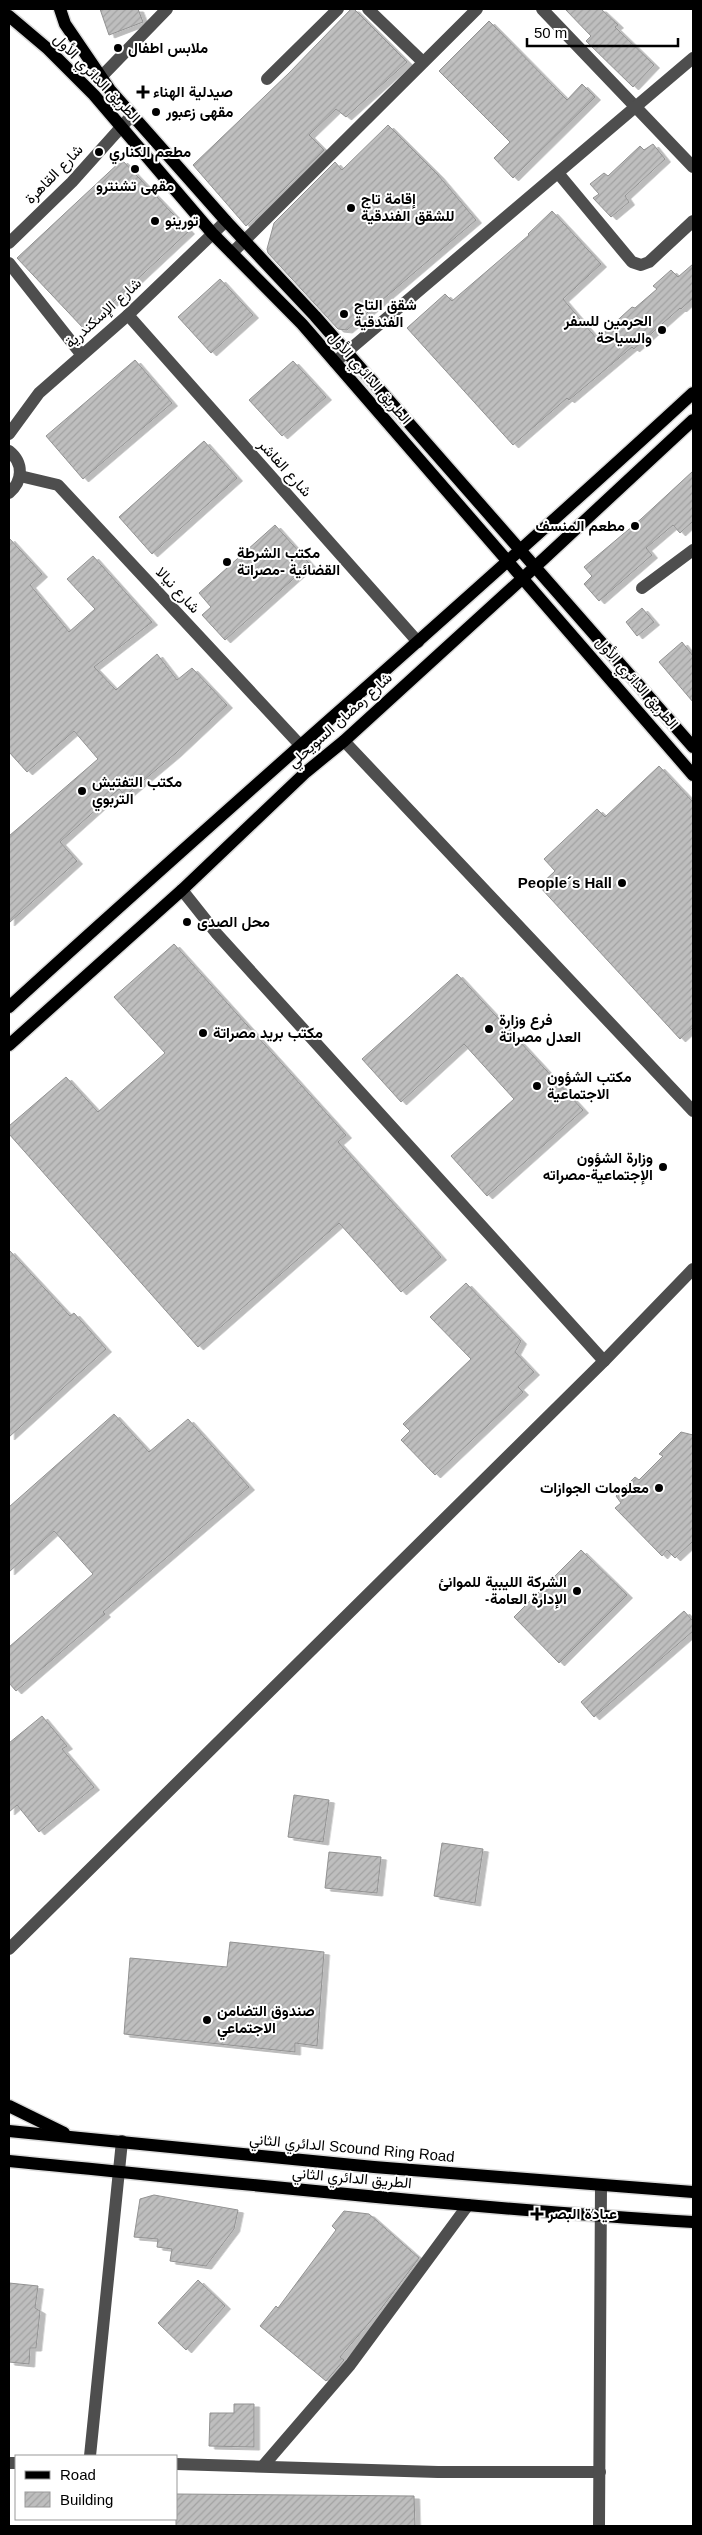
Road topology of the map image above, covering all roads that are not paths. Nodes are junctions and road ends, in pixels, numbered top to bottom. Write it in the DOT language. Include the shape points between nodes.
graph roads {
  1 [pos="60,9"];
  2 [pos="166,9"];
  3 [pos="338,9"];
  4 [pos="368,9"];
  5 [pos="477,9"];
  6 [pos="542,9"];
  7 [pos="9,16"];
  8 [pos="693,58"];
  9 [pos="423,62"];
  10 [pos="100,78"];
  11 [pos="267,79"];
  12 [pos="636,106"];
  13 [pos="132,115"];
  14 [pos="121,126"];
  15 [pos="693,167"];
  16 [pos="558,173"];
  17 [pos="226,221"];
  18 [pos="693,221"];
  19 [pos="212,233"];
  20 [pos="246,242"];
  21 [pos="9,243"];
  22 [pos="232,254"];
  23 [pos="9,263"];
  24 [pos="128,315"];
  25 [pos="346,352"];
  26 [pos="81,354"];
  27 [pos="335,362"];
  28 [pos="693,393"];
  29 [pos="693,420"];
  30 [pos="9,434"];
  31 [pos="9,451"];
  32 [pos="20,476"];
  33 [pos="9,493"];
  34 [pos="521,550"];
  35 [pos="693,550"];
  36 [pos="509,561"];
  37 [pos="536,566"];
  38 [pos="524,577"];
  39 [pos="642,588"];
  40 [pos="418,642"];
  41 [pos="344,741"];
  42 [pos="301,746"];
  43 [pos="693,747"];
  44 [pos="693,774"];
  45 [pos="182,890"];
  46 [pos="9,1007"];
  47 [pos="9,1045"];
  48 [pos="693,1111"];
  49 [pos="693,1269"];
  50 [pos="604,1361"];
  51 [pos="9,1949"];
  52 [pos="9,2106"];
  53 [pos="9,2131"];
  54 [pos="69,2135"];
  55 [pos="122,2140"];
  56 [pos="9,2160"];
  57 [pos="118,2171"];
  58 [pos="601,2185"];
  59 [pos="693,2192"];
  60 [pos="468,2205"];
  61 [pos="600,2216"];
  62 [pos="693,2222"];
  63 [pos="90,2455"];
  64 [pos="178,2464"];
  65 [pos="263,2466"];
  66 [pos="600,2472"];
  67 [pos="599,2526"];
  1 -- 10 [label="main road, الطريق الدائري الأول" via="65,24"];
  2 -- 10 [label="street"];
  3 -- 11 [label="street"];
  4 -- 9 [label="street"];
  5 -- 9 [label="street"];
  6 -- 12 [label="street"];
  7 -- 14 [label="main road, الطريق الدائري الأول" via="48,49"];
  8 -- 12 [label="street"];
  9 -- 20 [label="street"];
  10 -- 13 [label="main road, الطريق الدائري الأول"];
  12 -- 15 [label="street"];
  12 -- 16 [label="street"];
  13 -- 14 [label="street, شارع القاهرة"];
  13 -- 17 [label="main road, الطريق الدائري الأول"];
  14 -- 19 [label="main road, الطريق الدائري الأول"];
  14 -- 21 [label="street, شارع القاهرة" via="72,182"];
  16 -- 18 [label="street" via="632,262 641,265 650,262"];
  16 -- 25 [label="street"];
  17 -- 19 [label="street, شارع الإسكندرية"];
  17 -- 20 [label="main road, الطريق الدائري الأول"];
  19 -- 22 [label="main road, الطريق الدائري الأول"];
  19 -- 24 [label="street, شارع الإسكندرية"];
  20 -- 22 [label="street"];
  20 -- 25 [label="main road, الطريق الدائري الأول"];
  22 -- 27 [label="main road, الطريق الدائري الأول"];
  23 -- 26 [label="street"];
  24 -- 26 [label="street, شارع الإسكندرية"];
  24 -- 40 [label="street, شارع الفاشر"];
  25 -- 27 [label="street"];
  25 -- 34 [label="main road, الطريق الدائري الأول"];
  26 -- 30 [label="street, شارع الإسكندرية" via="39,392"];
  27 -- 36 [label="main road, الطريق الدائري الأول"];
  28 -- 34 [label="main road, شارع رمضان السويحلي"];
  29 -- 37 [label="main road, شارع رمضان السويحلي"];
  31 -- 32 [label="street" via="18,461"];
  32 -- 33 [label="street"];
  32 -- 42 [label="street, شارع نيالا" via="58,485"];
  34 -- 36 [label="main road, شارع رمضان السويحلي"];
  34 -- 37 [label="main road, الطريق الدائري الأول"];
  35 -- 39 [label="street"];
  36 -- 38 [label="main road, الطريق الدائري الأول"];
  36 -- 40 [label="main road, شارع رمضان السويحلي"];
  37 -- 38 [label="main road, شارع رمضان السويحلي"];
  37 -- 43 [label="main road, الطريق الدائري الأول"];
  38 -- 41 [label="main road, شارع رمضان السويحلي"];
  38 -- 44 [label="main road, الطريق الدائري الأول"];
  40 -- 42 [label="main road, شارع رمضان السويحلي"];
  41 -- 45 [label="main road, شارع رمضان السويحلي" via="306,772"];
  41 -- 48 [label="street"];
  42 -- 46 [label="main road, شارع رمضان السويحلي"];
  45 -- 47 [label="main road, شارع رمضان السويحلي"];
  45 -- 50 [label="street" via="217,934"];
  49 -- 50 [label="street"];
  50 -- 51 [label="street"];
  52 -- 54 [label="main road"];
  53 -- 54 [label="main road, الدائري الثاني Scound Ring Road"];
  54 -- 55 [label="main road, الدائري الثاني Scound Ring Road"];
  55 -- 57 [label="street"];
  55 -- 58 [label="main road, الدائري الثاني Scound Ring Road" via="374,2168"];
  56 -- 57 [label="main road, الطريق الدائري الثاني"];
  57 -- 60 [label="main road, الطريق الدائري الثاني"];
  57 -- 63 [label="street"];
  58 -- 59 [label="main road, الدائري الثاني Scound Ring Road"];
  58 -- 61 [label="street"];
  60 -- 61 [label="main road, الطريق الدائري الثاني"];
  60 -- 65 [label="street" via="350,2364"];
  61 -- 62 [label="main road, الطريق الدائري الثاني"];
  61 -- 66 [label="street"];
  64 -- 65 [label="street"];
  65 -- 66 [label="street" via="438,2472"];
  66 -- 67 [label="street"];
}
